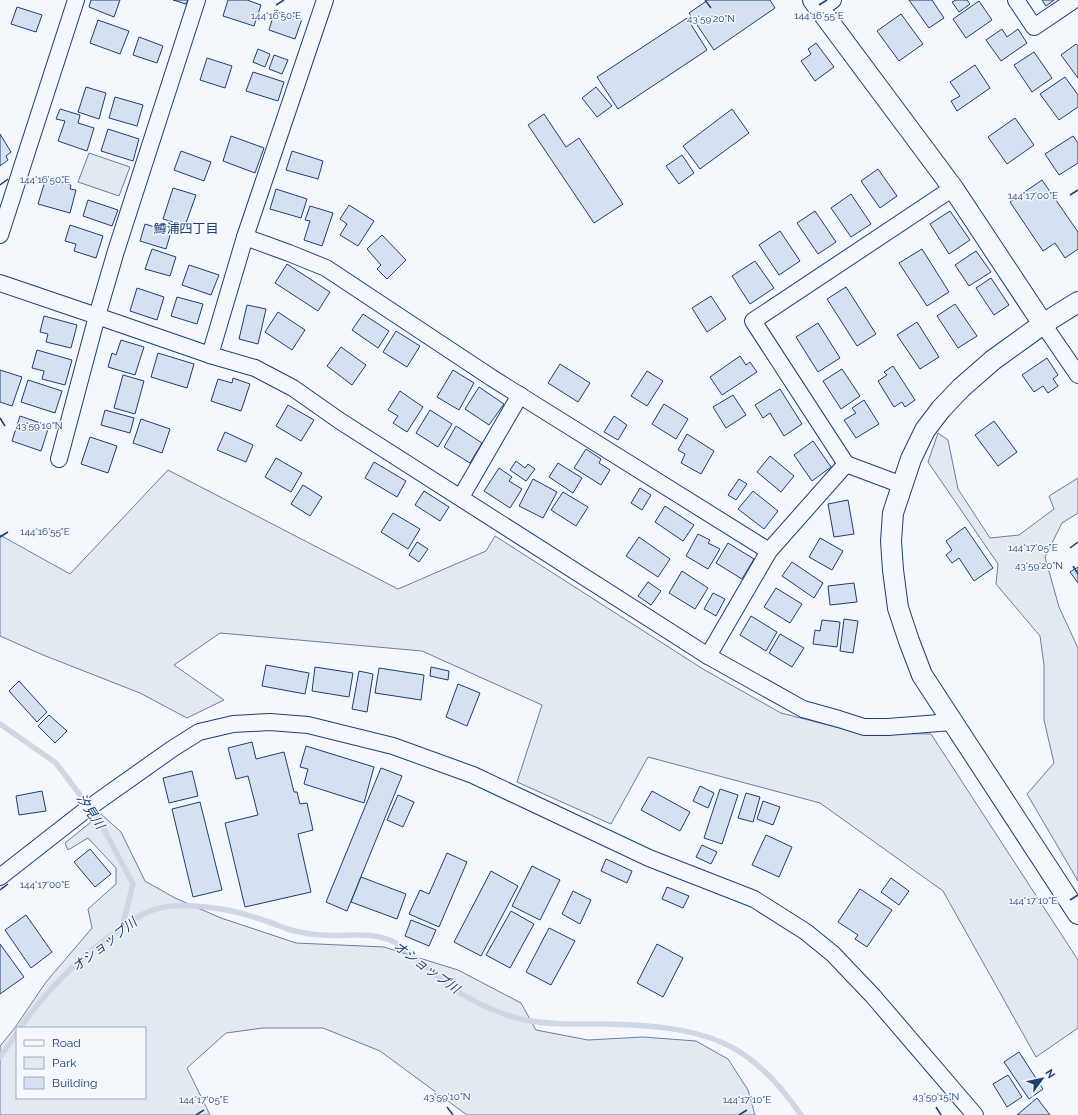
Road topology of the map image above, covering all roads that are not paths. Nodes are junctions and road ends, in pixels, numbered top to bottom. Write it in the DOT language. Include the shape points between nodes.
graph roads {
  1 [pos="76,0"];
  2 [pos="197,0"];
  3 [pos="325,0"];
  4 [pos="1016,0"];
  5 [pos="1074,0"];
  6 [pos="822,3"];
  7 [pos="953,188"];
  8 [pos="0,235"];
  9 [pos="245,237"];
  10 [pos="0,284"];
  11 [pos="1078,302"];
  12 [pos="97,316"];
  13 [pos="1043,324"];
  14 [pos="210,355"];
  15 [pos="1078,375"];
  16 [pos="520,395"];
  17 [pos="59,459"];
  18 [pos="846,464"];
  19 [pos="902,485"];
  20 [pos="461,497"];
  21 [pos="769,551"];
  22 [pos="708,656"];
  23 [pos="952,722"];
  24 [pos="0,877"];
  25 [pos="1078,914"];
  26 [pos="976,1115"];
  1 -- 8 [label="street"];
  2 -- 12 [label="street"];
  3 -- 9 [label="street"];
  4 -- 5 [label="street" via="1034,27"];
  6 -- 7 [label="street"];
  7 -- 13 [label="street"];
  7 -- 18 [label="street" via="753,321"];
  9 -- 14 [label="street"];
  9 -- 16 [label="street" via="326,268"];
  10 -- 12 [label="street"];
  11 -- 13 [label="street"];
  12 -- 14 [label="street"];
  12 -- 17 [label="street"];
  13 -- 15 [label="street"];
  13 -- 19 [label="street" via="993,360 941,409 925,430"];
  14 -- 20 [label="street" via="255,368 293,388 340,421"];
  16 -- 20 [label="street"];
  16 -- 21 [label="street"];
  18 -- 19 [label="street"];
  18 -- 21 [label="street"];
  19 -- 23 [label="street" via="893,513 891,541 898,608 922,675"];
  20 -- 22 [label="street"];
  21 -- 22 [label="street"];
  22 -- 23 [label="street" via="803,710 864,727"];
  23 -- 25 [label="street"];
  24 -- 26 [label="street" via="83,812 199,732 233,724 270,722 308,725 393,746 473,775 649,858 754,899 806,932 833,954 873,996"];
}
